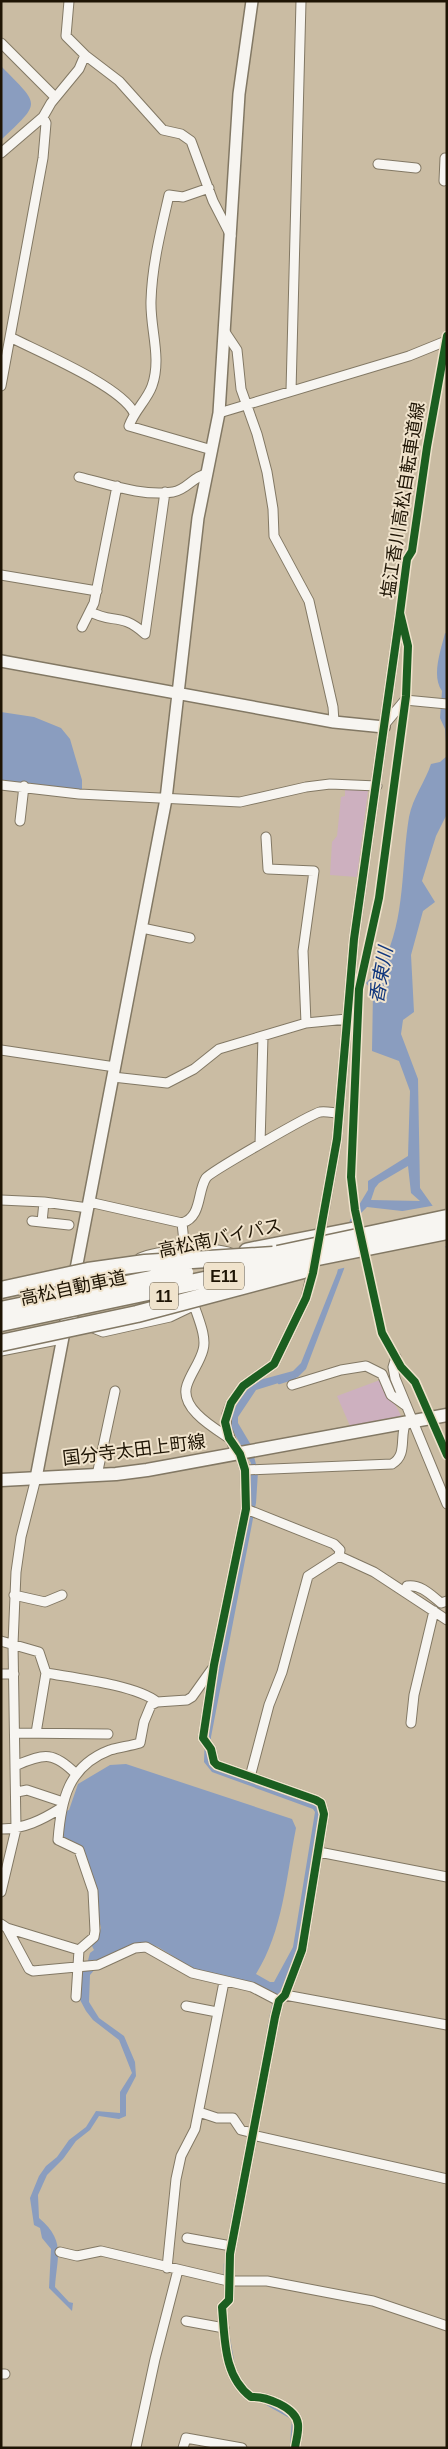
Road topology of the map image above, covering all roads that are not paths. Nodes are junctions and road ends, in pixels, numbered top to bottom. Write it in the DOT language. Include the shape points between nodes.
graph roads {
  1 [pos="69,1"];
  2 [pos="252,1"];
  3 [pos="301,1"];
  4 [pos="1,43"];
  5 [pos="85,55"];
  6 [pos="55,97"];
  7 [pos="43,117"];
  8 [pos="1,153"];
  9 [pos="445,158"];
  10 [pos="378,164"];
  11 [pos="416,168"];
  12 [pos="444,181"];
  13 [pos="209,188"];
  14 [pos="231,236"];
  15 [pos="225,332"];
  16 [pos="10,337"];
  17 [pos="446,341"];
  18 [pos="1,386"];
  19 [pos="291,391"];
  20 [pos="246,404"];
  21 [pos="219,413"];
  22 [pos="134,414"];
  23 [pos="212,450"];
  24 [pos="207,474"];
  25 [pos="80,477"];
  26 [pos="117,486"];
  27 [pos="165,492"];
  28 [pos="1,575"];
  29 [pos="97,591"];
  30 [pos="91,612"];
  31 [pos="400,613"];
  32 [pos="82,626"];
  33 [pos="1,662"];
  34 [pos="178,694"];
  35 [pos="447,704"];
  36 [pos="334,722"];
  37 [pos="384,727"];
  38 [pos="1,785"];
  39 [pos="24,786"];
  40 [pos="377,786"];
  41 [pos="166,799"];
  42 [pos="20,821"];
  43 [pos="266,837"];
  44 [pos="142,928"];
  45 [pos="190,938"];
  46 [pos="348,1019"];
  47 [pos="306,1023"];
  48 [pos="263,1036"];
  49 [pos="1,1050"];
  50 [pos="114,1072"];
  51 [pos="340,1113"];
  52 [pos="260,1144"];
  53 [pos="1,1200"];
  54 [pos="44,1202"];
  55 [pos="88,1205"];
  56 [pos="447,1212"];
  57 [pos="447,1218"];
  58 [pos="32,1222"];
  59 [pos="42,1222"];
  60 [pos="182,1222"];
  61 [pos="69,1225"];
  62 [pos="447,1233"];
  63 [pos="319,1237"];
  64 [pos="396,1242"];
  65 [pos="185,1251"];
  66 [pos="233,1254"];
  67 [pos="273,1255"];
  68 [pos="321,1261"];
  69 [pos="261,1274"];
  70 [pos="116,1279"];
  71 [pos="1,1282"];
  72 [pos="72,1288"];
  73 [pos="1,1290"];
  74 [pos="1,1302"];
  75 [pos="194,1305"];
  76 [pos="1,1310"];
  77 [pos="66,1317"];
  78 [pos="1,1323"];
  79 [pos="1,1329"];
  80 [pos="62,1339"];
  81 [pos="1,1343"];
  82 [pos="1,1351"];
  83 [pos="396,1357"];
  84 [pos="292,1385"];
  85 [pos="115,1391"];
  86 [pos="405,1405"];
  87 [pos="447,1414"];
  88 [pos="412,1421"];
  89 [pos="229,1438"];
  90 [pos="246,1453"];
  91 [pos="247,1470"];
  92 [pos="97,1475"];
  93 [pos="36,1478"];
  94 [pos="1,1480"];
  95 [pos="447,1504"];
  96 [pos="250,1510"];
  97 [pos="339,1556"];
  98 [pos="405,1592"];
  99 [pos="14,1595"];
  100 [pos="62,1595"];
  101 [pos="447,1602"];
  102 [pos="434,1611"];
  103 [pos="447,1620"];
  104 [pos="1,1641"];
  105 [pos="13,1644"];
  106 [pos="214,1665"];
  107 [pos="46,1672"];
  108 [pos="1,1674"];
  109 [pos="14,1674"];
  110 [pos="156,1702"];
  111 [pos="410,1723"];
  112 [pos="16,1733"];
  113 [pos="36,1733"];
  114 [pos="108,1734"];
  115 [pos="16,1765"];
  116 [pos="76,1774"];
  117 [pos="250,1777"];
  118 [pos="17,1792"];
  119 [pos="62,1805"];
  120 [pos="1,1829"];
  121 [pos="16,1829"];
  122 [pos="319,1852"];
  123 [pos="447,1877"];
  124 [pos="1,1892"];
  125 [pos="4,1926"];
  126 [pos="79,1950"];
  127 [pos="82,1965"];
  128 [pos="224,1982"];
  129 [pos="76,1997"];
  130 [pos="278,1999"];
  131 [pos="186,2006"];
  132 [pos="217,2012"];
  133 [pos="447,2024"];
  134 [pos="198,2112"];
  135 [pos="251,2133"];
  136 [pos="447,2179"];
  137 [pos="187,2238"];
  138 [pos="229,2246"];
  139 [pos="60,2252"];
  140 [pos="167,2268"];
  141 [pos="178,2270"];
  142 [pos="226,2281"];
  143 [pos="186,2321"];
  144 [pos="447,2326"];
  145 [pos="224,2328"];
  146 [pos="136,2447"];
  147 [pos="183,2448"];
  148 [pos="242,2448"];
  149 [pos="295,2448"];
  1 -- 5 [label="street" via="66,36"];
  2 -- 14 [label="street" via="239,94"];
  3 -- 19 [label="street"];
  4 -- 6 [label="street"];
  5 -- 6 [label="street" via="79,69"];
  5 -- 13 [label="street" via="119,82 163,130 181,134 190,141"];
  6 -- 7 [label="street"];
  7 -- 8 [label="street"];
  7 -- 16 [label="street" via="46,123 43,158"];
  9 -- 12 [label="street"];
  10 -- 11 [label="street"];
  13 -- 14 [label="street"];
  13 -- 22 [label="street" via="183,197 169,195 153,276 151,303 155,334 152,386"];
  14 -- 15 [label="street"];
  15 -- 20 [label="street" via="237,350"];
  15 -- 21 [label="street"];
  16 -- 18 [label="street"];
  16 -- 22 [label="street" via="96,381 123,399"];
  17 -- 19 [label="street" via="409,356"];
  19 -- 20 [label="street"];
  20 -- 21 [label="street"];
  20 -- 36 [label="street" via="267,472 274,536 310,601 316,622"];
  21 -- 23 [label="street"];
  22 -- 23 [label="street" via="129,426"];
  23 -- 24 [label="street"];
  24 -- 27 [label="street" via="199,475 181,490"];
  24 -- 34 [label="street" via="198,518"];
  25 -- 26 [label="street"];
  26 -- 27 [label="street"];
  26 -- 29 [label="street"];
  27 -- 30 [label="street" via="145,634 127,620"];
  28 -- 29 [label="street"];
  29 -- 30 [label="street"];
  30 -- 32 [label="street"];
  31 -- 37 [label="street"];
  33 -- 34 [label="street"];
  34 -- 36 [label="street"];
  34 -- 41 [label="street"];
  35 -- 37 [label="street" via="405,700"];
  36 -- 37 [label="street"];
  37 -- 40 [label="street"];
  38 -- 39 [label="street"];
  39 -- 41 [label="street" via="79,794"];
  39 -- 42 [label="street"];
  40 -- 41 [label="street" via="322,785 240,802"];
  40 -- 46 [label="street" via="354,939"];
  41 -- 44 [label="street"];
  43 -- 47 [label="street" via="268,869 314,871 303,951"];
  44 -- 45 [label="street"];
  44 -- 50 [label="street"];
  46 -- 47 [label="street"];
  46 -- 51 [label="street"];
  47 -- 48 [label="street"];
  48 -- 50 [label="street" via="219,1049 194,1069 168,1083"];
  48 -- 52 [label="street"];
  49 -- 50 [label="street"];
  50 -- 55 [label="street"];
  51 -- 52 [label="street" via="319,1112"];
  51 -- 63 [label="street"];
  52 -- 60 [label="street" via="207,1177 195,1211 188,1221"];
  53 -- 54 [label="street"];
  54 -- 55 [label="street"];
  54 -- 59 [label="street"];
  55 -- 60 [label="street"];
  55 -- 72 [label="street"];
  56 -- 63 [label="highway, 高松南バイパス / 11"];
  57 -- 67 [label="highway, 高松自動車道 / E11, bridge"];
  58 -- 59 [label="street"];
  59 -- 61 [label="street"];
  60 -- 65 [label="street"];
  62 -- 64 [label="highway, 高松自動車道 / E11, bridge"];
  62 -- 68 [label="highway, 11"];
  63 -- 66 [label="highway, 高松南バイパス / 11"];
  63 -- 68 [label="street"];
  64 -- 78 [label="highway, 高松自動車道 / E11, bridge"];
  64 -- 81 [label="highway, bridge" via="357,1257 137,1314"];
  65 -- 66 [label="street" via="219,1250"];
  65 -- 70 [label="street" via="145,1256 133,1261"];
  66 -- 70 [label="highway, 高松南バイパス / 11"];
  67 -- 73 [label="highway, bridge" via="145,1263 88,1271"];
  67 -- 76 [label="highway, 高松自動車道 / E11, bridge"];
  68 -- 69 [label="highway, 11"];
  68 -- 89 [label="street" via="274,1364 249,1380 231,1404 225,1422"];
  69 -- 75 [label="street"];
  69 -- 77 [label="highway, 11"];
  70 -- 72 [label="highway, 高松南バイパス / 11"];
  71 -- 72 [label="street" via="53,1273"];
  72 -- 74 [label="highway, 高松南バイパス / 11"];
  72 -- 77 [label="street"];
  75 -- 77 [label="street" via="170,1317 103,1332"];
  75 -- 89 [label="street" via="204,1349 185,1396 211,1427"];
  77 -- 79 [label="highway, 11"];
  77 -- 80 [label="street"];
  80 -- 82 [label="street"];
  80 -- 93 [label="street"];
  83 -- 86 [label="street" via="394,1378"];
  84 -- 86 [label="street" via="366,1366 382,1374 391,1395"];
  85 -- 92 [label="street"];
  86 -- 88 [label="street"];
  87 -- 88 [label="main road, 国分寺太田上町線"];
  88 -- 90 [label="main road, 国分寺太田上町線"];
  88 -- 91 [label="street" via="402,1430 402,1454 392,1464"];
  88 -- 95 [label="street"];
  89 -- 90 [label="street"];
  90 -- 91 [label="street"];
  90 -- 92 [label="main road, 国分寺太田上町線"];
  91 -- 96 [label="street"];
  92 -- 93 [label="main road, 国分寺太田上町線"];
  93 -- 94 [label="main road, 国分寺太田上町線"];
  93 -- 99 [label="street" via="21,1537"];
  96 -- 97 [label="street" via="334,1544 340,1550"];
  96 -- 106 [label="street"];
  97 -- 98 [label="street" via="374,1572"];
  97 -- 117 [label="street" via="308,1576 282,1672 268,1705"];
  98 -- 101 [label="street" via="407,1586 413,1585 441,1603"];
  98 -- 102 [label="street"];
  99 -- 100 [label="street" via="45,1602"];
  99 -- 105 [label="street"];
  102 -- 103 [label="street"];
  102 -- 111 [label="street"];
  104 -- 105 [label="street"];
  105 -- 107 [label="street" via="38,1652"];
  105 -- 109 [label="street"];
  106 -- 110 [label="street" via="192,1697"];
  106 -- 117 [label="street" via="203,1740 211,1749 217,1765"];
  107 -- 110 [label="street" via="127,1689 150,1696"];
  107 -- 113 [label="street"];
  108 -- 109 [label="street"];
  109 -- 112 [label="street"];
  110 -- 116 [label="street" via="144,1722 140,1743 95,1757"];
  112 -- 113 [label="street"];
  112 -- 115 [label="street"];
  113 -- 114 [label="street"];
  115 -- 116 [label="street" via="34,1758 55,1758 62,1760"];
  115 -- 118 [label="street"];
  116 -- 119 [label="street" via="68,1784"];
  117 -- 122 [label="street" via="321,1803 324,1814"];
  118 -- 119 [label="street" via="28,1790"];
  118 -- 121 [label="street"];
  119 -- 121 [label="street" via="44,1819"];
  119 -- 126 [label="street" via="58,1840 79,1850 93,1891 94,1937"];
  120 -- 121 [label="street"];
  121 -- 124 [label="street"];
  122 -- 123 [label="street"];
  122 -- 130 [label="street" via="302,1950"];
  125 -- 126 [label="street"];
  125 -- 127 [label="street" via="29,1969"];
  126 -- 127 [label="street"];
  127 -- 128 [label="street" via="98,1965 136,1948 146,1947 192,1973"];
  127 -- 129 [label="street"];
  128 -- 130 [label="street" via="252,1988"];
  128 -- 132 [label="street"];
  130 -- 133 [label="street"];
  130 -- 135 [label="street"];
  131 -- 132 [label="street"];
  132 -- 134 [label="street"];
  134 -- 135 [label="street" via="217,2118 233,2118 241,2130"];
  134 -- 140 [label="street" via="178,2171"];
  135 -- 136 [label="street"];
  135 -- 138 [label="street"];
  137 -- 138 [label="street"];
  138 -- 142 [label="street"];
  139 -- 140 [label="street" via="77,2256 101,2251"];
  140 -- 141 [label="street"];
  141 -- 142 [label="street"];
  141 -- 146 [label="street"];
  142 -- 144 [label="street" via="267,2281 350,2297"];
  142 -- 145 [label="street" via="229,2300 222,2307"];
  143 -- 145 [label="street"];
  145 -- 149 [label="street" via="234,2379 244,2392 284,2407 296,2419"];
  147 -- 148 [label="street" via="186,2438"];
}
